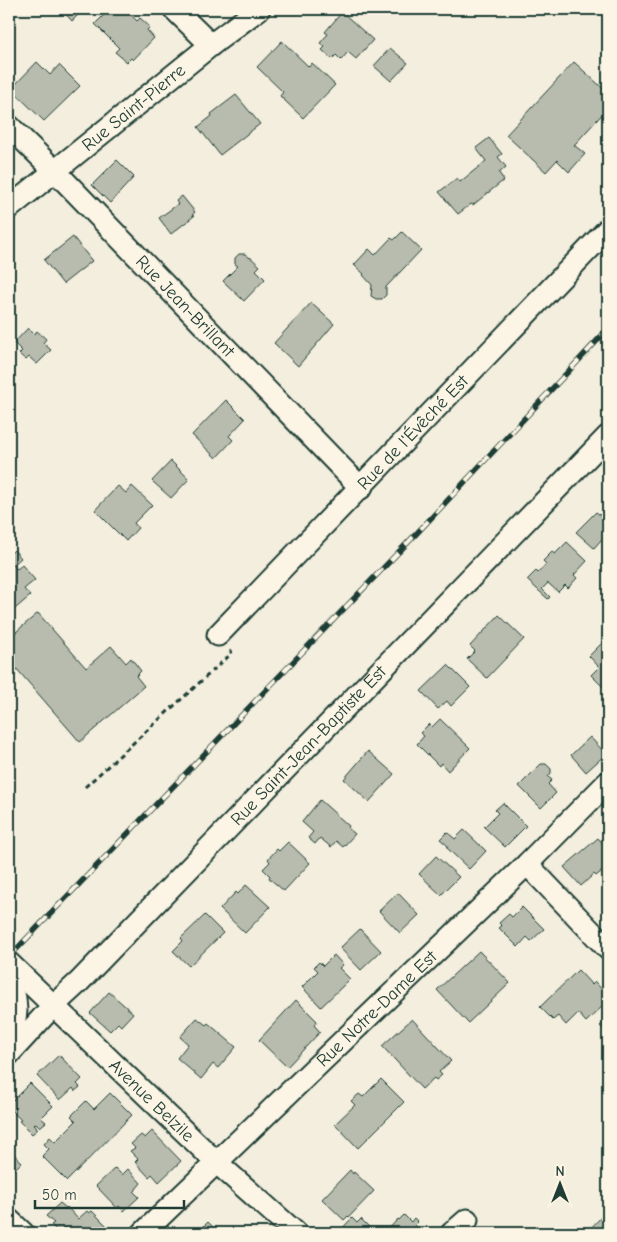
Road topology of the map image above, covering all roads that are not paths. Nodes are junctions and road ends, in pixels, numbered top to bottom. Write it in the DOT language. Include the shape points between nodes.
graph roads {
  1 [pos="174,9"];
  2 [pos="259,9"];
  3 [pos="211,45"];
  4 [pos="9,126"];
  5 [pos="54,170"];
  6 [pos="9,208"];
  7 [pos="608,229"];
  8 [pos="608,436"];
  9 [pos="361,488"];
  10 [pos="218,635"];
  11 [pos="608,782"];
  12 [pos="527,864"];
  13 [pos="608,949"];
  14 [pos="9,963"];
  15 [pos="9,985"];
  16 [pos="53,1006"];
  17 [pos="10,1053"];
  18 [pos="216,1162"];
  19 [pos="9,1220"];
  20 [pos="23,1233"];
  21 [pos="143,1233"];
  22 [pos="296,1233"];
  23 [pos="452,1233"];
  24 [pos="459,1233"];
  1 -- 3 [label="street"];
  2 -- 3 [label="street, Rue Saint-Pierre"];
  3 -- 5 [label="street, Rue Saint-Pierre"];
  4 -- 5 [label="street, Rue Jean-Brillant"];
  5 -- 6 [label="street, Rue Saint-Pierre"];
  5 -- 9 [label="street, Rue Jean-Brillant"];
  7 -- 9 [label="street, Rue de l'Évêché Est"];
  8 -- 16 [label="street, Rue Saint-Jean-Baptiste Est"];
  9 -- 10 [label="street, Rue de l'Évêché Est"];
  11 -- 12 [label="street, Rue Notre-Dame Est"];
  12 -- 13 [label="street"];
  12 -- 18 [label="street, Rue Notre-Dame Est"];
  14 -- 16 [label="street, Avenue Belzile"];
  15 -- 17 [label="street" via="16,1011"];
  16 -- 17 [label="street, Rue Saint-Jean-Baptiste Est"];
  16 -- 18 [label="street, Avenue Belzile"];
  18 -- 21 [label="street, Rue Notre-Dame Est"];
  18 -- 22 [label="street, Avenue Belzile"];
  19 -- 20 [label="street"];
  23 -- 24 [label="street" via="467,1220"];
}
